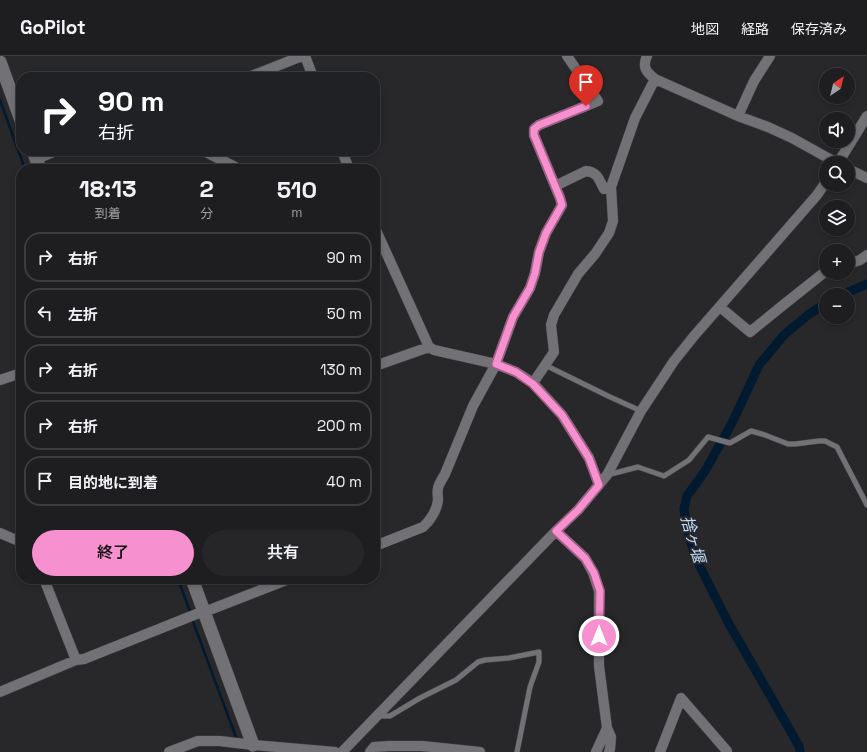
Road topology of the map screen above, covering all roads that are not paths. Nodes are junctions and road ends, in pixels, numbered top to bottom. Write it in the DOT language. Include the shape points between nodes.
graph roads {
  1 [pos="304,56"];
  2 [pos="567,56"];
  3 [pos="647,56"];
  4 [pos="770,56"];
  5 [pos="0,62"];
  6 [pos="262,72"];
  7 [pos="311,72"];
  8 [pos="655,78"];
  9 [pos="3,84"];
  10 [pos="16,110"];
  11 [pos="738,116"];
  12 [pos="867,116"];
  13 [pos="214,156"];
  14 [pos="825,156"];
  15 [pos="842,156"];
  16 [pos="229,164"];
  17 [pos="855,172"];
  18 [pos="867,178"];
  19 [pos="555,186"];
  20 [pos="611,187"];
  21 [pos="819,192"];
  22 [pos="380,239"];
  23 [pos="867,255"];
  24 [pos="855,262"];
  25 [pos="819,277"];
  26 [pos="720,307"];
  27 [pos="429,347"];
  28 [pos="380,364"];
  29 [pos="496,364"];
  30 [pos="545,365"];
  31 [pos="16,375"];
  32 [pos="0,380"];
  33 [pos="533,384"];
  34 [pos="641,411"];
  35 [pos="607,475"];
  36 [pos="599,485"];
  37 [pos="867,505"];
  38 [pos="556,531"];
  39 [pos="0,533"];
  40 [pos="16,540"];
  41 [pos="380,544"];
  42 [pos="46,584"];
  43 [pos="194,584"];
  44 [pos="276,584"];
  45 [pos="204,611"];
  46 [pos="76,660"];
  47 [pos="0,692"];
  48 [pos="377,716"];
  49 [pos="606,728"];
  50 [pos="253,745"];
  51 [pos="169,752"];
  52 [pos="341,752"];
  53 [pos="370,752"];
  54 [pos="480,752"];
  55 [pos="517,752"];
  56 [pos="596,752"];
  57 [pos="609,752"];
  58 [pos="660,752"];
  59 [pos="727,752"];
  1 -- 6 [label="street"];
  1 -- 7 [label="street"];
  2 -- 19 [label="street" via="598,101 534,129 534,135"];
  3 -- 8 [label="street" via="644,67"];
  4 -- 11 [label="street" via="754,80"];
  5 -- 9 [label="street"];
  8 -- 11 [label="street"];
  8 -- 20 [label="street" via="635,118"];
  9 -- 10 [label="street"];
  11 -- 14 [label="street" via="792,138"];
  12 -- 15 [label="street"];
  13 -- 16 [label="street"];
  17 -- 18 [label="street"];
  19 -- 20 [label="street" via="586,171 596,174 604,189"];
  19 -- 29 [label="street" via="562,205 546,233 530,288 513,317"];
  20 -- 30 [label="street" via="613,221 609,233 578,274 554,315 551,325 554,352"];
  21 -- 26 [label="street"];
  22 -- 27 [label="street"];
  23 -- 24 [label="street"];
  25 -- 26 [label="street" via="750,332"];
  26 -- 34 [label="street" via="674,361"];
  27 -- 28 [label="street"];
  27 -- 29 [label="street"];
  29 -- 33 [label="street" via="516,372"];
  29 -- 41 [label="street" via="473,406 439,484 437,506 429,522 423,527"];
  30 -- 33 [label="street"];
  30 -- 34 [label="lane"];
  31 -- 32 [label="street"];
  33 -- 36 [label="street" via="562,415 589,458"];
  34 -- 35 [label="street"];
  35 -- 36 [label="street"];
  35 -- 37 [label="lane" via="638,467 664,476 690,460 708,437 730,443 751,431 788,444 819,440 837,447"];
  36 -- 38 [label="street"];
  38 -- 48 [label="street"];
  38 -- 49 [label="street" via="585,558 600,591 599,666"];
  39 -- 40 [label="street"];
  42 -- 46 [label="street"];
  43 -- 45 [label="street"];
  44 -- 45 [label="street"];
  45 -- 46 [label="street"];
  45 -- 50 [label="street"];
  46 -- 47 [label="street"];
  48 -- 52 [label="street"];
  48 -- 55 [label="lane" via="390,716 456,680 478,662 539,652 539,662 530,687"];
  49 -- 56 [label="street"];
  49 -- 57 [label="street" via="611,738"];
  50 -- 51 [label="street" via="198,741"];
  50 -- 52 [label="street"];
  53 -- 54 [label="street" via="374,747 389,746 422,746"];
  58 -- 59 [label="street" via="682,698"];
}
